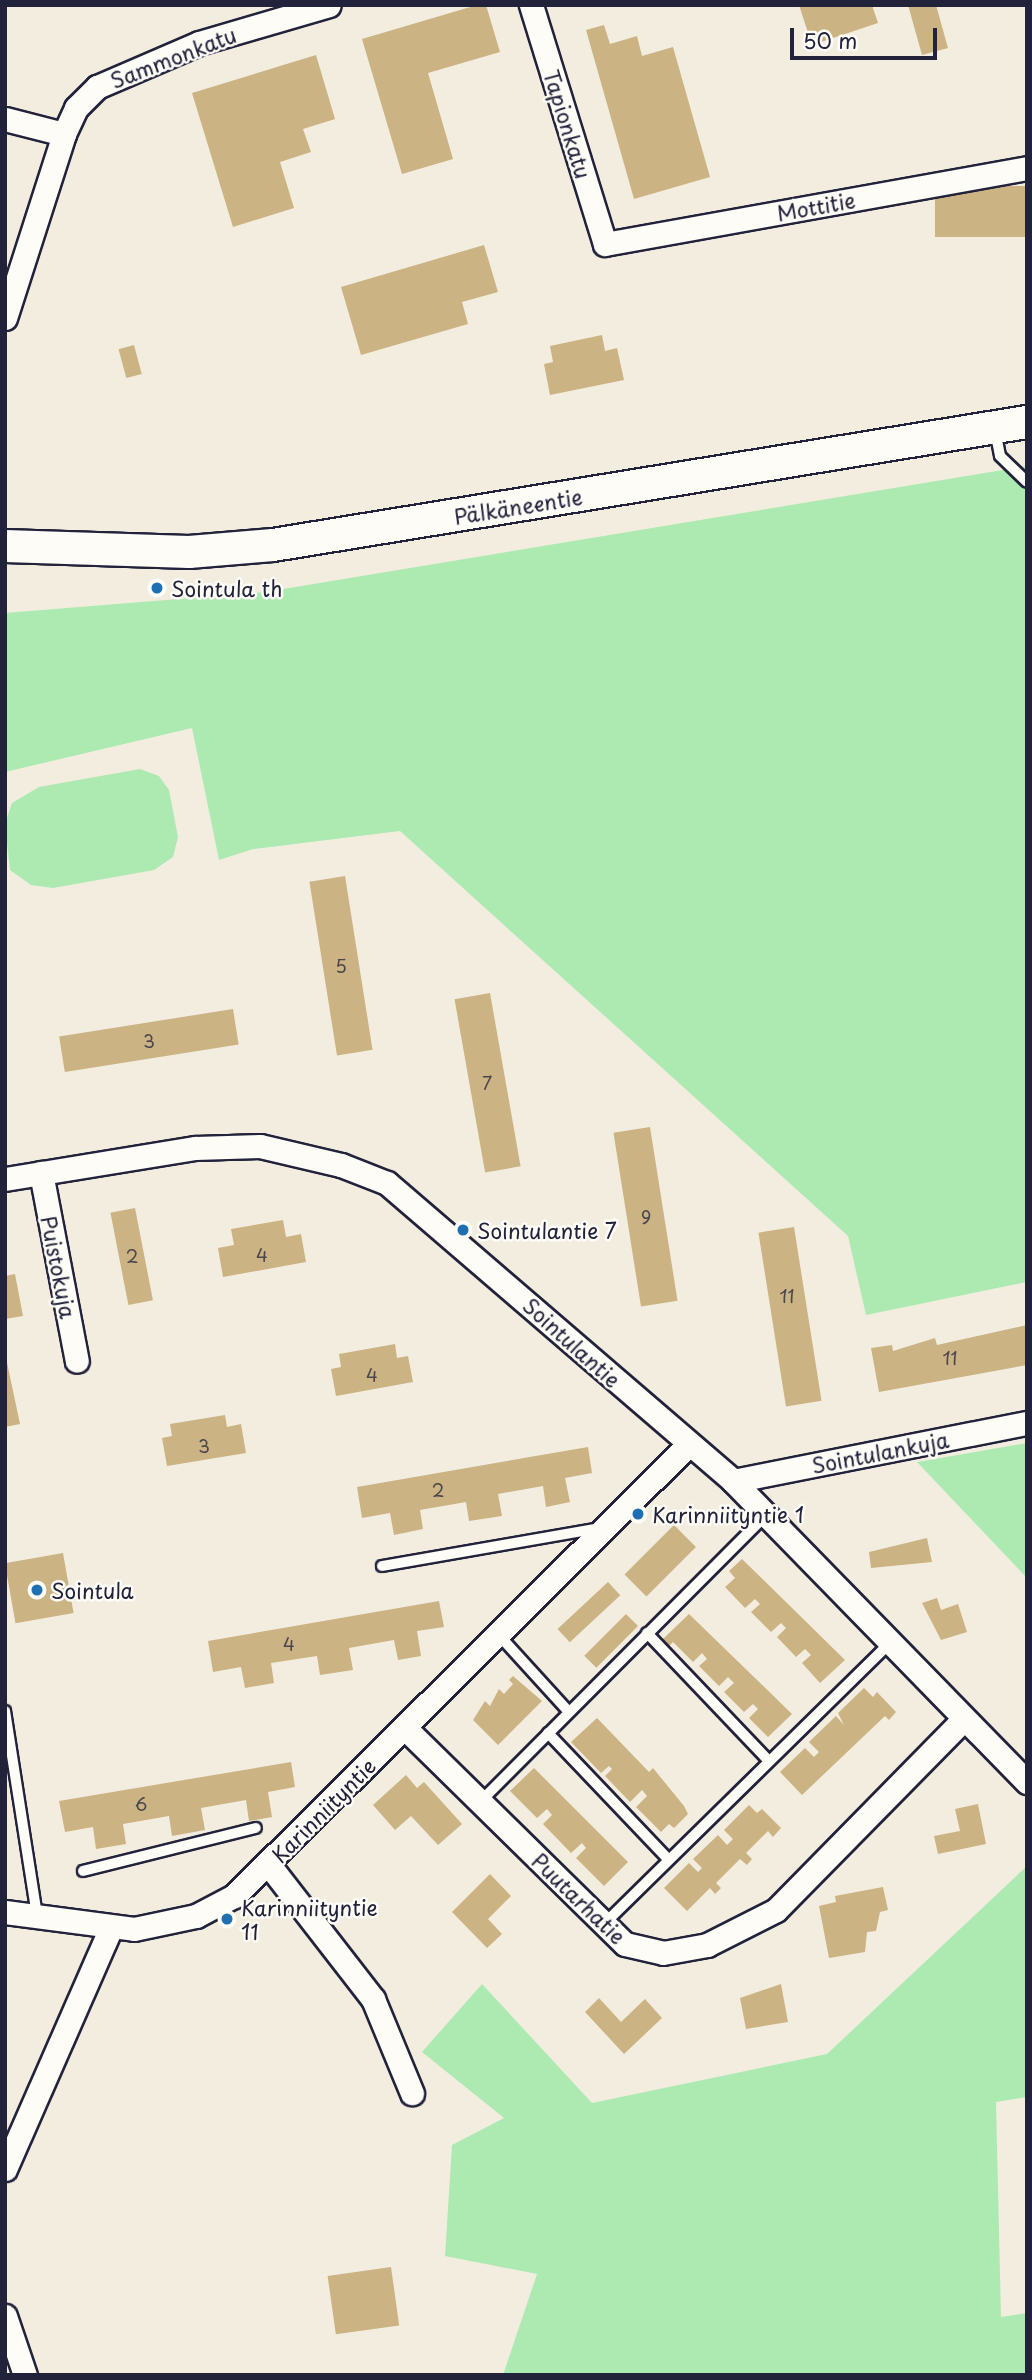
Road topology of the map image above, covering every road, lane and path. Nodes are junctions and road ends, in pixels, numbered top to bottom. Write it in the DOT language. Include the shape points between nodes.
graph roads {
  1 [pos="329,5"];
  2 [pos="531,5"];
  3 [pos="5,119"];
  4 [pos="64,134"];
  5 [pos="1027,168"];
  6 [pos="606,244"];
  7 [pos="13,270"];
  8 [pos="5,318"];
  9 [pos="1027,422"];
  10 [pos="995,428"];
  11 [pos="1027,482"];
  12 [pos="5,546"];
  13 [pos="41,1173"];
  14 [pos="5,1179"];
  15 [pos="77,1361"];
  16 [pos="1027,1423"];
  17 [pos="688,1445"];
  18 [pos="733,1481"];
  19 [pos="766,1515"];
  20 [pos="606,1527"];
  21 [pos="382,1566"];
  22 [pos="647,1633"];
  23 [pos="498,1634"];
  24 [pos="890,1643"];
  25 [pos="5,1711"];
  26 [pos="569,1712"];
  27 [pos="964,1720"];
  28 [pos="405,1728"];
  29 [pos="548,1733"];
  30 [pos="769,1761"];
  31 [pos="1027,1782"];
  32 [pos="480,1802"];
  33 [pos="256,1828"];
  34 [pos="669,1860"];
  35 [pos="269,1865"];
  36 [pos="83,1871"];
  37 [pos="5,1912"];
  38 [pos="38,1918"];
  39 [pos="604,1924"];
  40 [pos="111,1928"];
  41 [pos="412,2093"];
  42 [pos="5,2169"];
  43 [pos="5,2316"];
  44 [pos="25,2375"];
  1 -- 4 [label="street, Sammonkatu" via="116,74 76,108"];
  2 -- 6 [label="street, Tapionkatu"];
  3 -- 4 [label="street"];
  4 -- 7 [label="street, Sammonkatu"];
  5 -- 6 [label="street, Mottitie"];
  7 -- 8 [label="street, Sammonkatu"];
  9 -- 10 [label="main road, Pälkäneentie"];
  10 -- 11 [label="lane" via="1000,456"];
  10 -- 12 [label="main road, Pälkäneentie" via="273,545 189,552"];
  13 -- 14 [label="street, Sointulantie"];
  13 -- 15 [label="street, Puistokuja"];
  13 -- 17 [label="street, Sointulantie" via="195,1148 260,1146 341,1165 387,1183 492,1269"];
  16 -- 18 [label="street, Sointulankuja"];
  17 -- 18 [label="street, Sointulantie"];
  17 -- 20 [label="street, Karinniityntie"];
  18 -- 19 [label="street, Sointulantie"];
  19 -- 22 [label="lane"];
  19 -- 24 [label="street, Sointulantie"];
  20 -- 21 [label="lane"];
  20 -- 23 [label="street, Karinniityntie"];
  22 -- 26 [label="lane"];
  22 -- 30 [label="lane"];
  23 -- 26 [label="lane"];
  23 -- 28 [label="street, Karinniityntie"];
  24 -- 27 [label="street, Sointulantie"];
  24 -- 30 [label="lane"];
  25 -- 38 [label="lane"];
  26 -- 29 [label="lane"];
  27 -- 31 [label="street, Sointulantie"];
  27 -- 39 [label="street, Puutarhatie" via="776,1910 707,1945 663,1952 625,1944"];
  28 -- 32 [label="street, Puutarhatie"];
  28 -- 35 [label="street, Karinniityntie"];
  29 -- 32 [label="lane"];
  29 -- 34 [label="lane"];
  30 -- 34 [label="lane"];
  32 -- 39 [label="street, Puutarhatie"];
  33 -- 36 [label="lane"];
  34 -- 39 [label="lane"];
  35 -- 40 [label="street, Karinniityntie" via="234,1896 197,1916 156,1926"];
  35 -- 41 [label="street" via="373,1999"];
  37 -- 38 [label="street, Karinniityntie"];
  38 -- 40 [label="street, Karinniityntie"];
  40 -- 42 [label="street"];
  43 -- 44 [label="street"];
}
